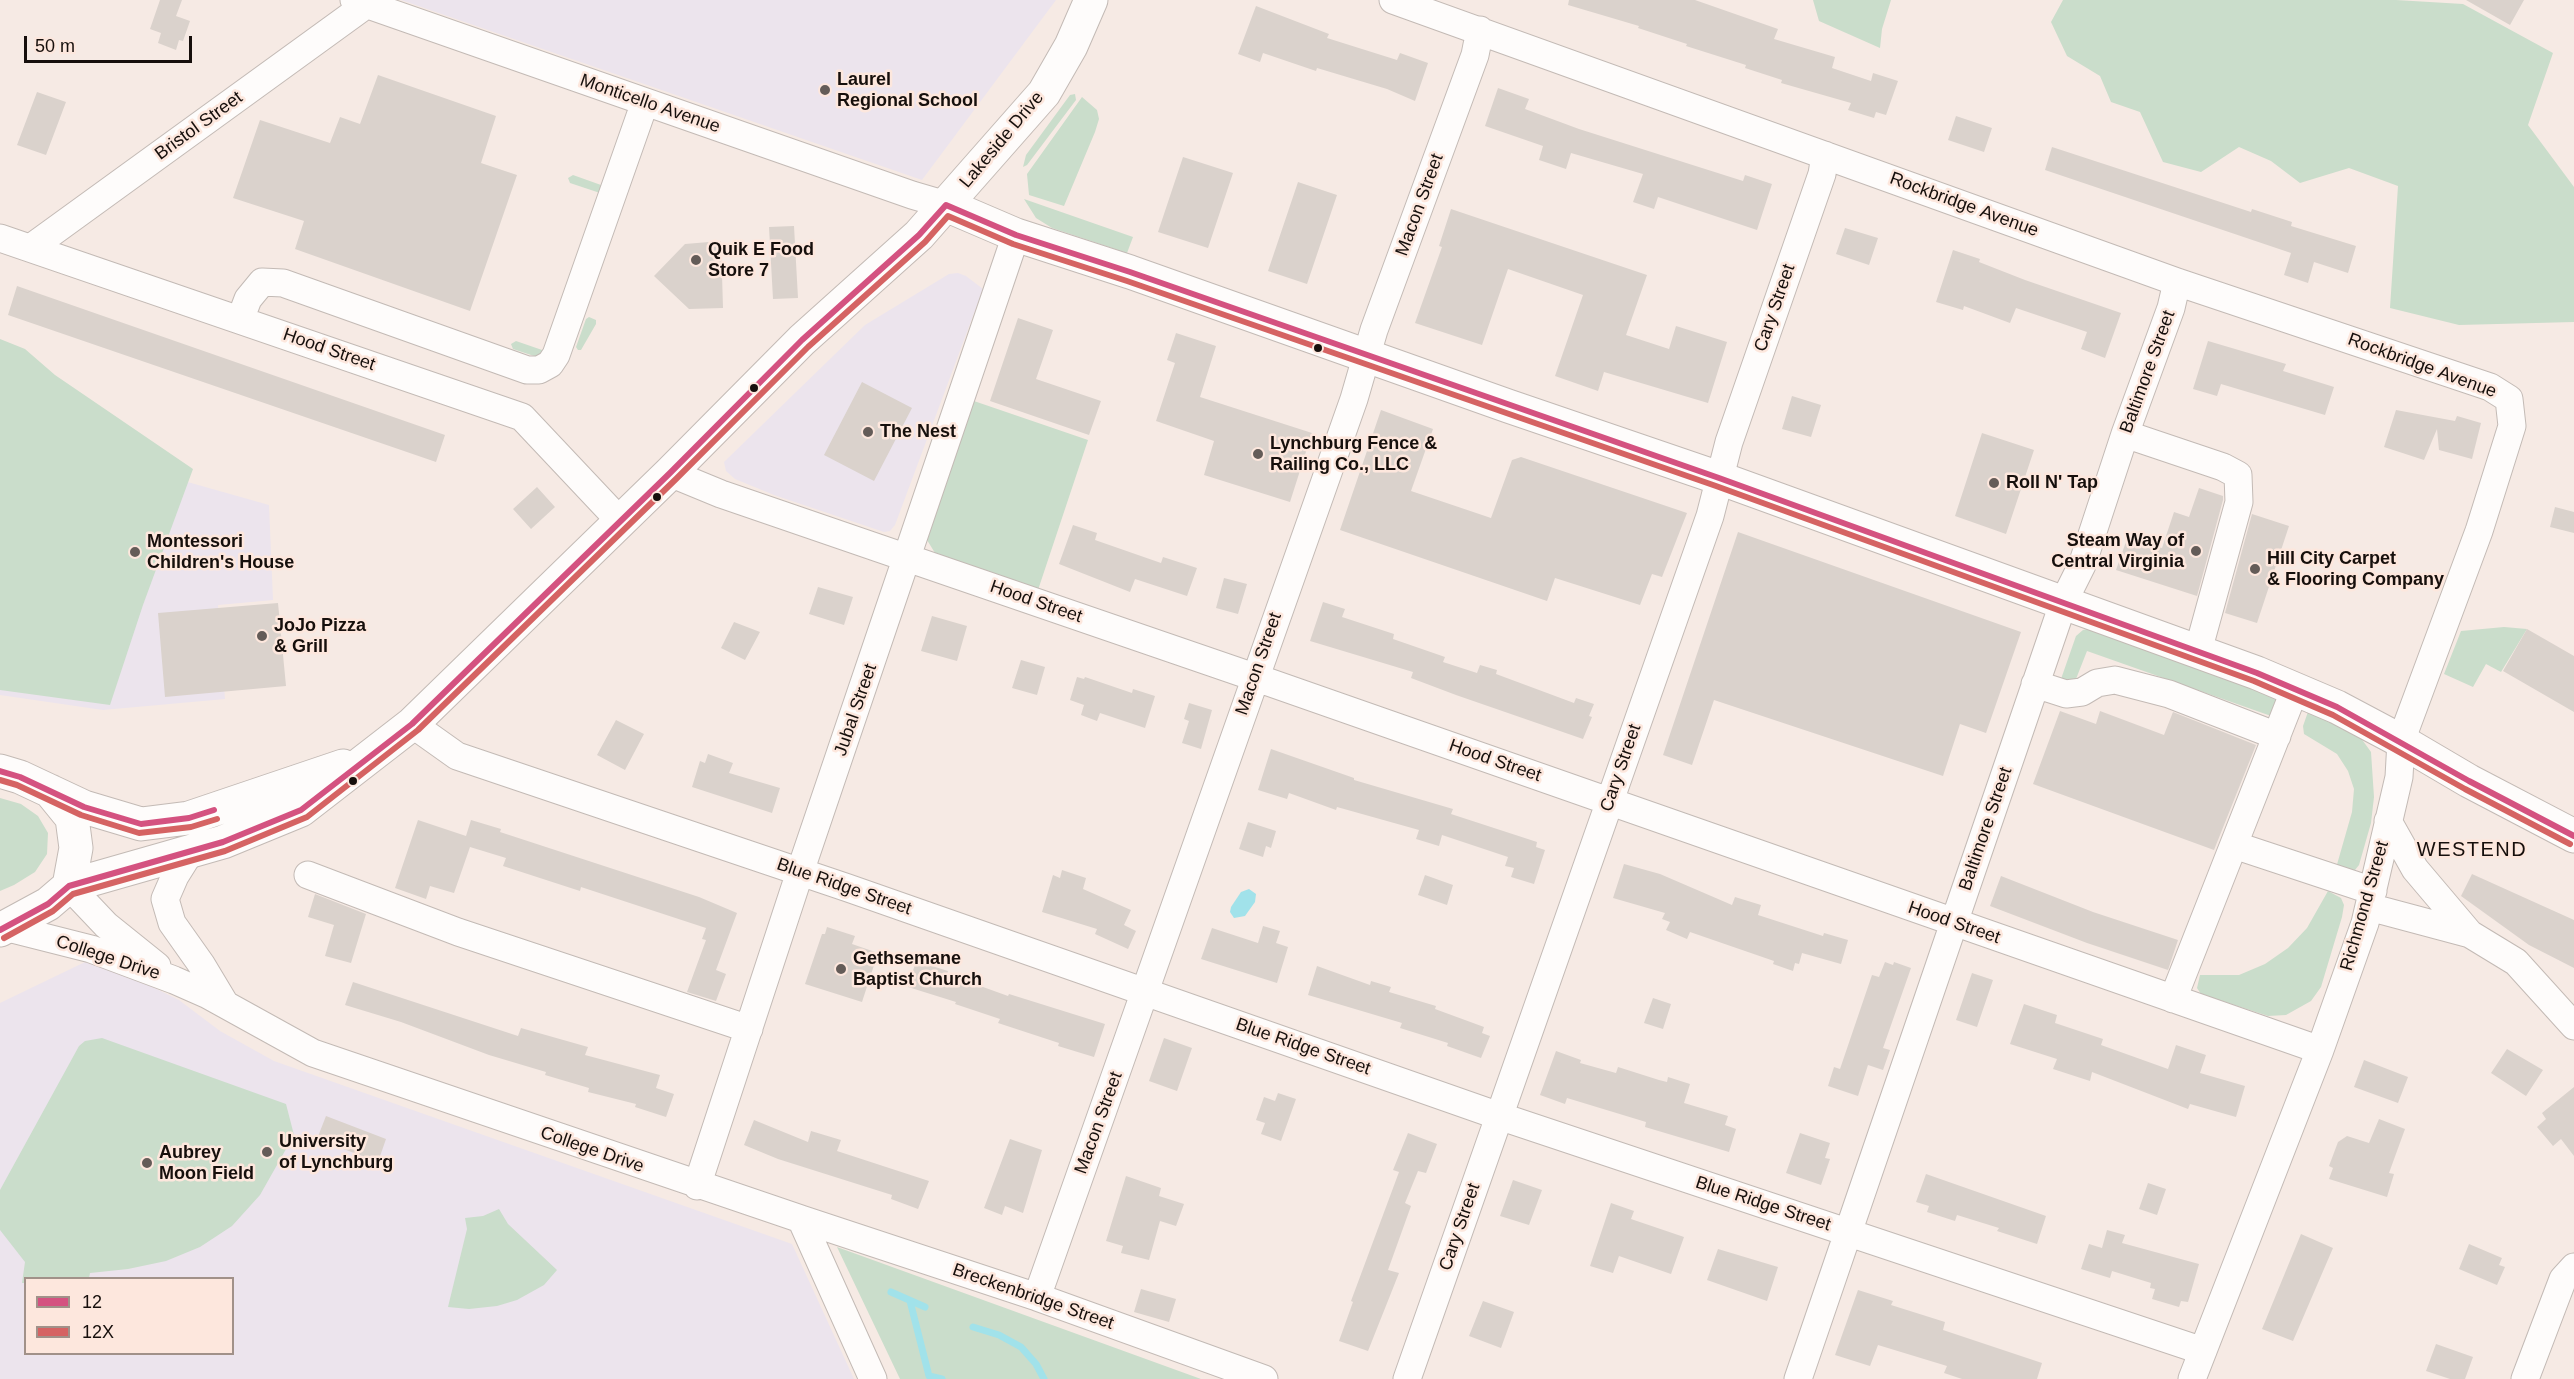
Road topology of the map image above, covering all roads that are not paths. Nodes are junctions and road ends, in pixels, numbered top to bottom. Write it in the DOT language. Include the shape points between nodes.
graph roads {
  1 [pos="1091,0"];
  2 [pos="1393,0"];
  3 [pos="361,2"];
  4 [pos="1480,30"];
  5 [pos="645,102"];
  6 [pos="1825,155"];
  7 [pos="946,205"];
  8 [pos="1016,235"];
  9 [pos="0,238"];
  10 [pos="32,248"];
  11 [pos="2177,282"];
  12 [pos="240,320"];
  13 [pos="1367,356"];
  14 [pos="2512,426"];
  15 [pos="2125,434"];
  16 [pos="670,473"];
  17 [pos="1719,478"];
  18 [pos="620,521"];
  19 [pos="908,558"];
  20 [pos="2064,601"];
  21 [pos="2198,651"];
  22 [pos="1254,677"];
  23 [pos="2036,684"];
  24 [pos="2295,689"];
  25 [pos="412,724"];
  26 [pos="2277,736"];
  27 [pos="2401,741"];
  28 [pos="368,758"];
  29 [pos="0,771"];
  30 [pos="49,789"];
  31 [pos="1610,801"];
  32 [pos="2388,821"];
  33 [pos="2574,836"];
  34 [pos="2234,845"];
  35 [pos="190,852"];
  36 [pos="800,872"];
  37 [pos="308,874"];
  38 [pos="69,886"];
  39 [pos="2371,899"];
  40 [pos="1954,922"];
  41 [pos="4,929"];
  42 [pos="2470,934"];
  43 [pos="174,980"];
  44 [pos="1146,992"];
  45 [pos="2173,999"];
  46 [pos="226,1005"];
  47 [pos="2574,1026"];
  48 [pos="749,1029"];
  49 [pos="2320,1050"];
  50 [pos="1499,1116"];
  51 [pos="698,1186"];
  52 [pos="801,1219"];
  53 [pos="1847,1232"];
  54 [pos="2574,1267"];
  55 [pos="1037,1297"];
  56 [pos="2203,1351"];
  57 [pos="873,1379"];
  58 [pos="1264,1379"];
  59 [pos="1407,1379"];
  60 [pos="1798,1379"];
  61 [pos="2192,1379"];
  62 [pos="2525,1379"];
  1 -- 7 [label="main road, Lakeside Drive" via="1044,93"];
  2 -- 4 [label="street, Rockbridge Avenue"];
  3 -- 5 [label="street, Monticello Avenue"];
  3 -- 10 [label="street, Bristol Street"];
  4 -- 6 [label="street, Rockbridge Avenue"];
  4 -- 13 [label="street, Macon Street" via="1475,56"];
  5 -- 7 [label="street, Monticello Avenue"];
  5 -- 12 [label="street" via="556,355 539,370 527,370 283,283 262,282 248,299"];
  6 -- 11 [label="street, Rockbridge Avenue"];
  6 -- 17 [label="street, Cary Street" via="1822,174"];
  7 -- 8 [label="main road"];
  7 -- 16 [label="main road, Lakeside Drive" via="911,243 802,340"];
  8 -- 13 [label="main road"];
  8 -- 19 [label="street, Jubal Street"];
  9 -- 10 [label="street, Hood Street"];
  10 -- 12 [label="street, Hood Street"];
  11 -- 14 [label="street, Rockbridge Avenue" via="2490,387 2509,399"];
  11 -- 15 [label="street, Baltimore Street"];
  12 -- 18 [label="street, Hood Street" via="522,417"];
  13 -- 17 [label="main road"];
  13 -- 22 [label="street, Macon Street"];
  14 -- 27 [label="street, Richmond Street" via="2479,531"];
  15 -- 20 [label="street, Baltimore Street" via="2082,565"];
  15 -- 21 [label="street" via="2238,475 2239,502"];
  16 -- 18 [label="main road, Lakeside Drive"];
  16 -- 19 [label="street, Hood Street"];
  17 -- 20 [label="main road"];
  17 -- 31 [label="street, Cary Street" via="1710,516"];
  18 -- 25 [label="main road, Lakeside Drive"];
  19 -- 22 [label="street, Hood Street"];
  19 -- 36 [label="street, Jubal Street"];
  20 -- 21 [label="main road"];
  20 -- 23 [label="street, Baltimore Street"];
  21 -- 24 [label="main road"];
  22 -- 31 [label="street, Hood Street"];
  22 -- 44 [label="street, Macon Street"];
  23 -- 26 [label="street" via="2066,694 2115,680 2169,694"];
  23 -- 40 [label="street, Baltimore Street"];
  24 -- 26 [label="street"];
  24 -- 27 [label="main road"];
  25 -- 28 [label="main road, Lakeside Drive"];
  25 -- 36 [label="street, Blue Ridge Street" via="457,756"];
  26 -- 34 [label="street"];
  27 -- 32 [label="street, Richmond Street" via="2399,777"];
  27 -- 33 [label="main road"];
  28 -- 30 [label="main road, Lakeside Drive" via="189,818 141,824 84,807"];
  28 -- 35 [label="main road, Lakeside Drive" via="301,810"];
  29 -- 30 [label="main road, Lakeside Drive"];
  30 -- 38 [label="main road" via="72,818 76,848"];
  31 -- 40 [label="street, Hood Street"];
  31 -- 50 [label="street, Cary Street"];
  32 -- 39 [label="street, Richmond Street"];
  32 -- 42 [label="street" via="2415,869"];
  34 -- 39 [label="street"];
  34 -- 45 [label="street"];
  35 -- 38 [label="main road, Lakeside Drive"];
  35 -- 46 [label="street, College Drive" via="165,899 172,923"];
  36 -- 44 [label="street, Blue Ridge Street"];
  36 -- 48 [label="street, Jubal Street"];
  37 -- 48 [label="street" via="458,932"];
  38 -- 41 [label="main road" via="48,904"];
  38 -- 43 [label="street, College Drive" via="106,925"];
  39 -- 42 [label="street"];
  39 -- 49 [label="street, Richmond Street"];
  40 -- 45 [label="street, Hood Street"];
  40 -- 53 [label="street, Baltimore Street"];
  41 -- 43 [label="street, College Drive" via="91,949"];
  42 -- 47 [label="street" via="2516,962"];
  43 -- 46 [label="street, College Drive"];
  44 -- 50 [label="street, Blue Ridge Street"];
  44 -- 55 [label="street, Macon Street"];
  45 -- 49 [label="street, Hood Street"];
  46 -- 51 [label="street, College Drive" via="313,1053"];
  48 -- 51 [label="street, Jubal Street"];
  49 -- 56 [label="street, Richmond Street"];
  50 -- 53 [label="street, Blue Ridge Street"];
  50 -- 59 [label="street, Cary Street"];
  51 -- 52 [label="street, College Drive"];
  52 -- 55 [label="street, Breckenbridge Street"];
  52 -- 57 [label="street"];
  53 -- 56 [label="street, Blue Ridge Street"];
  53 -- 60 [label="street, Baltimore Street"];
  54 -- 62 [label="street" via="2563,1279"];
  55 -- 58 [label="street, Breckenbridge Street"];
  56 -- 61 [label="street, Richmond Street"];
}
